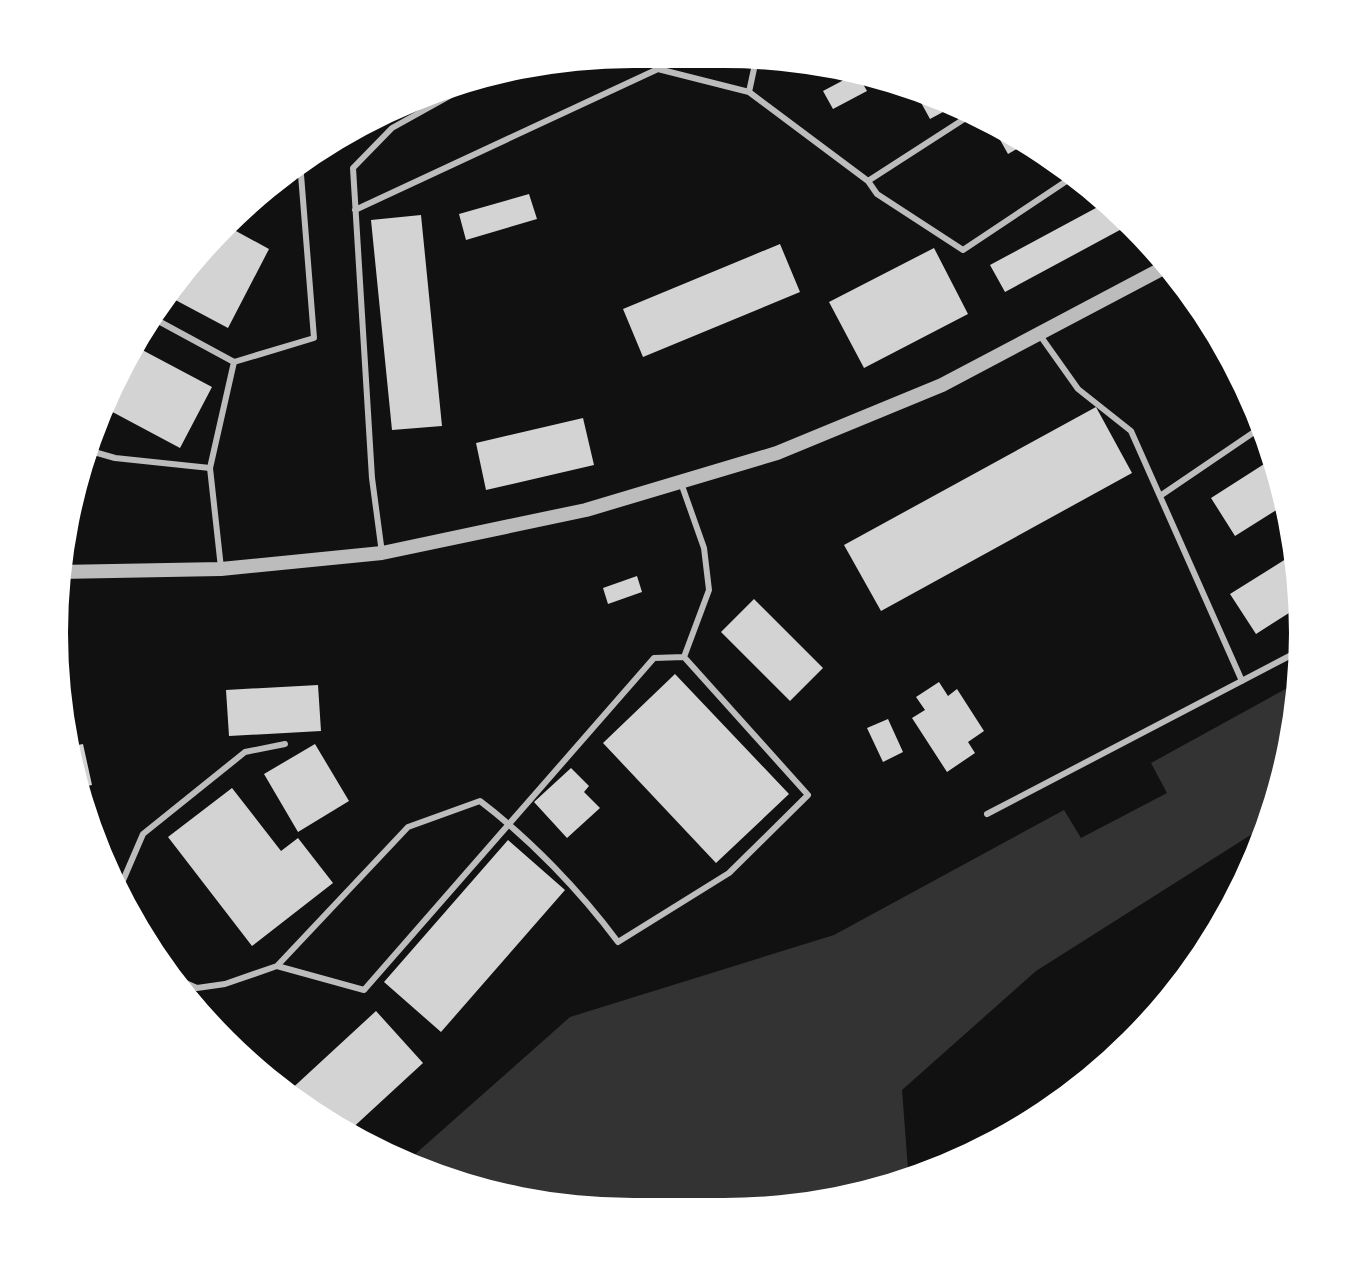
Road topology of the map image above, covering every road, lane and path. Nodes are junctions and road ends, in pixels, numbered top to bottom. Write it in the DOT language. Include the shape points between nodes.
graph roads {
  1 [pos="658,69"];
  2 [pos="754,69"];
  3 [pos="749,92"];
  4 [pos="435,104"];
  5 [pos="962,121"];
  6 [pos="301,176"];
  7 [pos="868,181"];
  8 [pos="1064,182"];
  9 [pos="355,210"];
  10 [pos="1158,271"];
  11 [pos="161,322"];
  12 [pos="1038,334"];
  13 [pos="234,362"];
  14 [pos="1252,433"];
  15 [pos="97,453"];
  16 [pos="210,468"];
  17 [pos="681,482"];
  18 [pos="1160,496"];
  19 [pos="382,553"];
  20 [pos="221,569"];
  21 [pos="72,572"];
  22 [pos="684,657"];
  23 [pos="1288,657"];
  24 [pos="1242,681"];
  25 [pos="285,744"];
  26 [pos="987,814"];
  27 [pos="507,824"];
  28 [pos="124,878"];
  29 [pos="277,966"];
  30 [pos="192,986"];
  1 -- 3 [label="lane"];
  1 -- 9 [label="lane"];
  2 -- 3 [label="lane"];
  3 -- 7 [label="lane"];
  4 -- 9 [label="lane" via="392,128 353,168"];
  5 -- 7 [label="lane"];
  6 -- 13 [label="lane" via="314,338"];
  7 -- 8 [label="lane" via="877,194 963,250"];
  9 -- 19 [label="lane" via="372,478"];
  10 -- 12 [label="street"];
  11 -- 13 [label="lane"];
  12 -- 17 [label="street" via="942,385 777,453"];
  12 -- 18 [label="lane" via="1078,389 1131,431"];
  13 -- 16 [label="lane"];
  14 -- 18 [label="lane"];
  15 -- 16 [label="lane"];
  16 -- 20 [label="lane"];
  17 -- 19 [label="street" via="586,510"];
  17 -- 22 [label="lane" via="704,548 709,590"];
  18 -- 24 [label="lane"];
  19 -- 20 [label="street"];
  20 -- 21 [label="street"];
  22 -- 27 [label="lane" via="654,658"];
  22 -- 27 [label="lane" via="808,795 729,873 618,942 592,907"];
  23 -- 24 [label="lane"];
  24 -- 26 [label="lane"];
  25 -- 28 [label="lane" via="245,752 143,834"];
  27 -- 29 [label="lane" via="480,801 408,827"];
  27 -- 29 [label="lane" via="364,990"];
  29 -- 30 [label="lane" via="225,984"];
}
